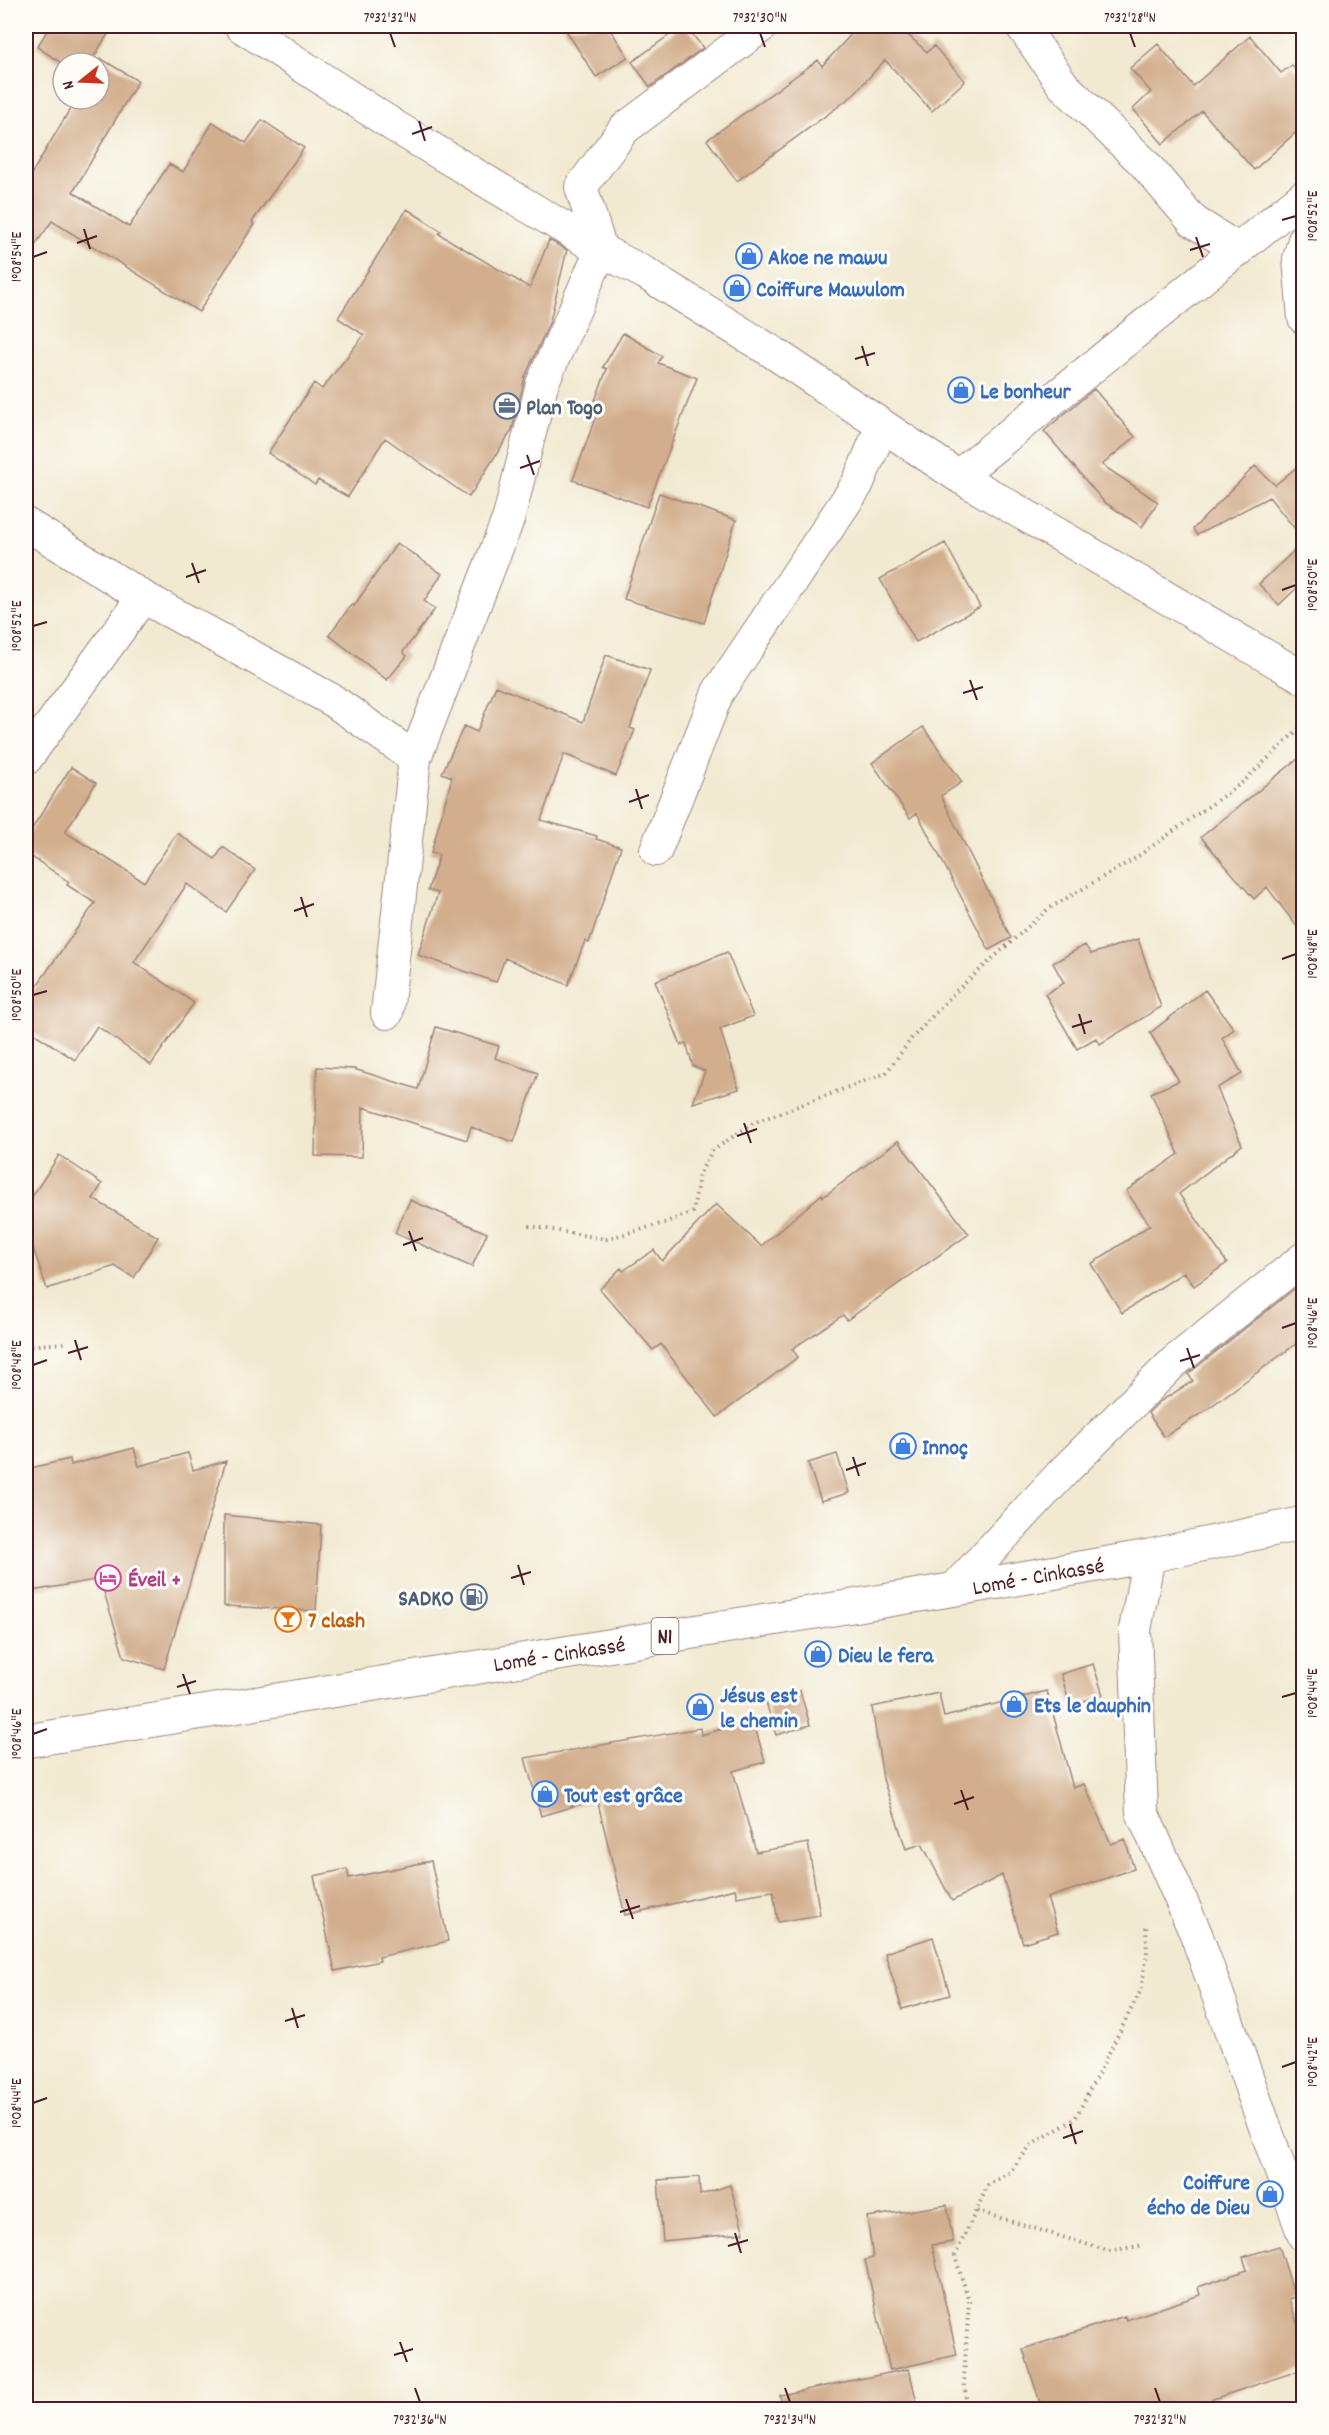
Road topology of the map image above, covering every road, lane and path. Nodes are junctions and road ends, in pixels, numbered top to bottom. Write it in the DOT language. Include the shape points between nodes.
graph roads {
  1 [pos="241,26"];
  2 [pos="1022,26"];
  3 [pos="750,29"];
  4 [pos="1304,196"];
  5 [pos="1304,240"];
  6 [pos="601,250"];
  7 [pos="1239,250"];
  8 [pos="1304,318"];
  9 [pos="882,426"];
  10 [pos="958,476"];
  11 [pos="26,524"];
  12 [pos="143,597"];
  13 [pos="1304,678"];
  14 [pos="1304,724"];
  15 [pos="415,758"];
  16 [pos="26,759"];
  17 [pos="656,850"];
  18 [pos="387,1013"];
  19 [pos="529,1226"];
  20 [pos="1304,1258"];
  21 [pos="65,1343"];
  22 [pos="26,1346"];
  23 [pos="1304,1523"];
  24 [pos="1149,1556"];
  25 [pos="954,1589"];
  26 [pos="26,1742"];
  27 [pos="1146,1923"];
  28 [pos="977,2211"];
  29 [pos="1304,2236"];
  30 [pos="1144,2245"];
  31 [pos="967,2409"];
  1 -- 6 [label="street" via="396,128"];
  2 -- 7 [label="street" via="1063,85 1143,162 1193,221"];
  3 -- 6 [label="street" via="624,129 581,187"];
  4 -- 7 [label="street"];
  5 -- 8 [label="street" via="1299,259"];
  6 -- 9 [label="street" via="774,353"];
  6 -- 15 [label="street" via="542,384 509,517"];
  7 -- 10 [label="street"];
  9 -- 10 [label="street"];
  9 -- 17 [label="street" via="857,485 718,692"];
  10 -- 13 [label="street"];
  11 -- 12 [label="street"];
  12 -- 15 [label="street" via="332,700"];
  12 -- 16 [label="street"];
  14 -- 19 [label="path" via="1244,782 1134,858 1048,909 954,993 886,1072 753,1123 712,1151 699,1175 693,1212 606,1239"];
  15 -- 18 [label="street"];
  20 -- 25 [label="street" via="1174,1362 1066,1469"];
  21 -- 22 [label="path"];
  23 -- 24 [label="highway, Lomé - Cinkassé / N1"];
  24 -- 25 [label="highway, Lomé - Cinkassé / N1"];
  24 -- 29 [label="street" via="1135,1630 1142,1812 1196,1934"];
  25 -- 26 [label="highway, Lomé - Cinkassé / N1"];
  27 -- 28 [label="path" via="1147,1955 1141,1990 1075,2119 1031,2145 1010,2172 988,2185"];
  28 -- 30 [label="path" via="1109,2251"];
  28 -- 31 [label="path" via="955,2256 969,2301 964,2377"];
}
